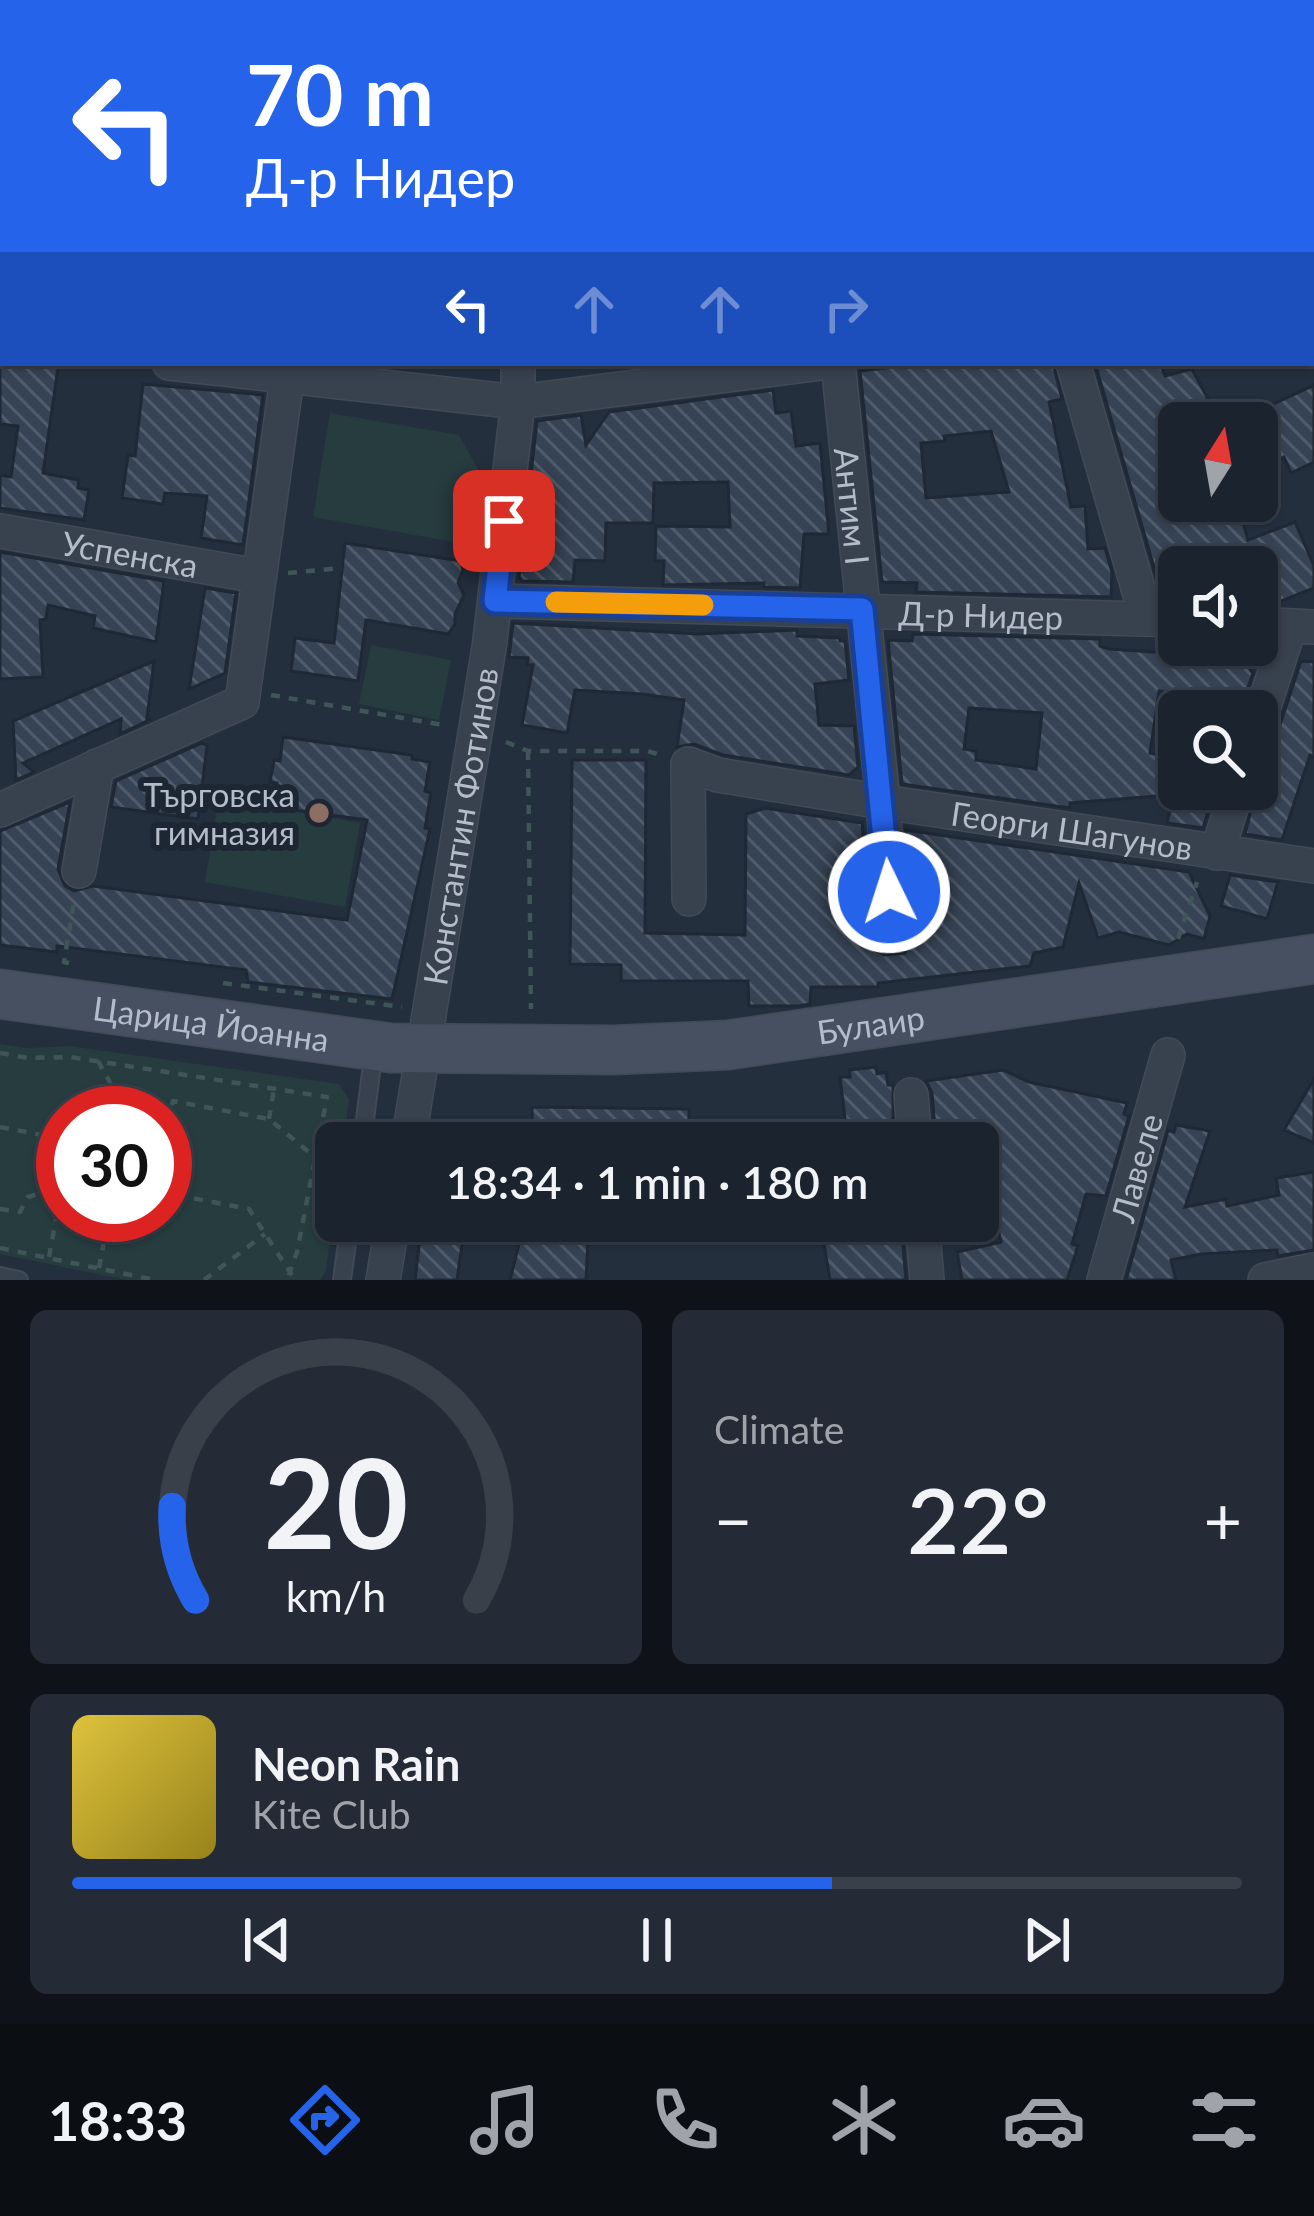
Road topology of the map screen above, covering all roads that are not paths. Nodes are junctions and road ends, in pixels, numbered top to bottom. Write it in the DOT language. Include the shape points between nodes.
graph roads {
  1 [pos="219,366"];
  2 [pos="518,366"];
  3 [pos="799,366"];
  4 [pos="838,366"];
  5 [pos="1074,366"];
  6 [pos="285,370"];
  7 [pos="518,402"];
  8 [pos="0,531"];
  9 [pos="258,576"];
  10 [pos="495,601"];
  11 [pos="1158,605"];
  12 [pos="862,609"];
  13 [pos="1158,619"];
  14 [pos="1287,626"];
  15 [pos="1268,690"];
  16 [pos="98,766"];
  17 [pos="883,802"];
  18 [pos="0,810"];
  19 [pos="1230,810"];
  20 [pos="1216,853"];
  21 [pos="1314,866"];
  22 [pos="79,872"];
  23 [pos="689,899"];
  24 [pos="892,936"];
  25 [pos="1314,959"];
  26 [pos="0,994"];
  27 [pos="428,1029"];
  28 [pos="374,1045"];
  29 [pos="1168,1055"];
  30 [pos="910,1095"];
  31 [pos="365,1122"];
  32 [pos="411,1122"];
  33 [pos="913,1122"];
  34 [pos="347,1242"];
  35 [pos="389,1242"];
  36 [pos="924,1242"];
  37 [pos="1314,1270"];
  38 [pos="0,1276"];
  39 [pos="19,1280"];
  40 [pos="342,1280"];
  41 [pos="382,1280"];
  42 [pos="927,1280"];
  43 [pos="1104,1280"];
  44 [pos="1265,1280"];
  1 -- 6 [label="street"];
  2 -- 7 [label="street, Константин Фотинов"];
  3 -- 7 [label="street"];
  4 -- 12 [label="street, Антим I"];
  5 -- 11 [label="street"];
  6 -- 7 [label="street"];
  6 -- 9 [label="street"];
  7 -- 10 [label="street, Константин Фотинов"];
  8 -- 9 [label="street, Успенска"];
  9 -- 16 [label="street" via="243,696"];
  10 -- 12 [label="street, Д-р Нидер"];
  10 -- 27 [label="street, Константин Фотинов"];
  12 -- 13 [label="street, Д-р Нидер"];
  12 -- 17 [label="street, Антим I"];
  14 -- 15 [label="street"];
  16 -- 18 [label="street"];
  16 -- 22 [label="street"];
  17 -- 20 [label="street, Георги Шагунов"];
  17 -- 23 [label="street, Георги Шагунов" via="688,764"];
  17 -- 24 [label="street, Антим I"];
  19 -- 20 [label="street"];
  20 -- 21 [label="street, Георги Шагунов"];
  25 -- 27 [label="main road, Булаир" via="728,1046"];
  26 -- 28 [label="main road, Царица Йоанна"];
  27 -- 28 [label="main road, Царица Йоанна"];
  27 -- 32 [label="street, Константин Фотинов"];
  28 -- 31 [label="lane"];
  29 -- 43 [label="street, Лавеле"];
  30 -- 33 [label="street"];
  34 -- 40 [label="lane"];
  35 -- 41 [label="street"];
  36 -- 42 [label="street"];
  37 -- 44 [label="street"];
  38 -- 39 [label="lane"];
}
